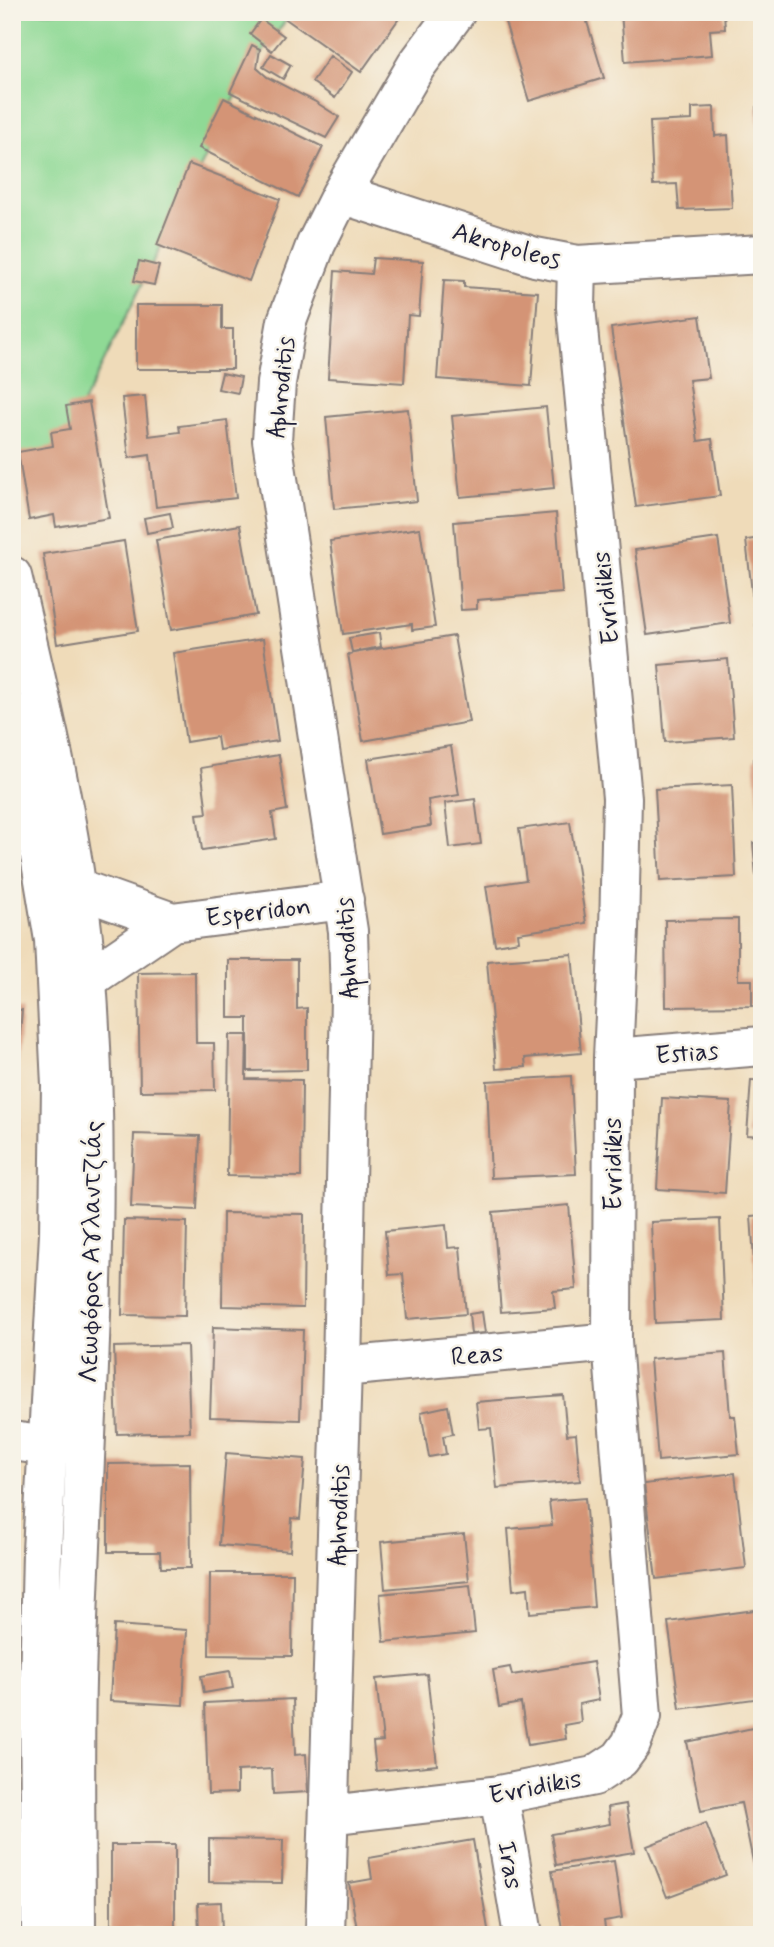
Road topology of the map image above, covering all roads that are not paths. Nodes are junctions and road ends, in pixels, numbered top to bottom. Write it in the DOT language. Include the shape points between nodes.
graph roads {
  1 [pos="456,12"];
  2 [pos="341,194"];
  3 [pos="762,254"];
  4 [pos="577,265"];
  5 [pos="12,576"];
  6 [pos="12,715"];
  7 [pos="77,888"];
  8 [pos="344,900"];
  9 [pos="172,922"];
  10 [pos="87,980"];
  11 [pos="762,1046"];
  12 [pos="613,1058"];
  13 [pos="612,1342"];
  14 [pos="342,1367"];
  15 [pos="30,1443"];
  16 [pos="499,1795"];
  17 [pos="329,1815"];
  18 [pos="41,1935"];
  19 [pos="76,1935"];
  20 [pos="326,1935"];
  21 [pos="523,1935"];
  1 -- 2 [label="street, Aphroditis" via="416,66"];
  2 -- 4 [label="street, Akropoleos" via="535,257"];
  2 -- 8 [label="street, Aphroditis" via="287,321 272,440"];
  3 -- 4 [label="street, Akropoleos"];
  4 -- 12 [label="street, Evridikis" via="576,307 622,798"];
  5 -- 7 [label="street, Λεωφόρος Αγλαντζιάς"];
  6 -- 15 [label="street, Λεωφόρος Αγλαντζιάς" via="54,940 61,1085 59,1234"];
  7 -- 9 [label="street, Esperidon"];
  7 -- 10 [label="street, Λεωφόρος Αγλαντζιάς"];
  8 -- 9 [label="street, Esperidon"];
  8 -- 14 [label="street, Aphroditis" via="350,998"];
  9 -- 10 [label="street, Esperidon"];
  10 -- 19 [label="street, Λεωφόρος Αγλαντζιάς" via="94,1205 76,1681"];
  11 -- 12 [label="street, Estias"];
  12 -- 13 [label="street, Evridikis"];
  13 -- 14 [label="street, Reas"];
  13 -- 16 [label="street, Evridikis" via="642,1716 625,1752 594,1776"];
  14 -- 17 [label="street, Aphroditis"];
  15 -- 18 [label="street, Λεωφόρος Αγλαντζιάς" via="42,1551"];
  16 -- 17 [label="street, Evridikis"];
  16 -- 21 [label="street, Iras"];
  17 -- 20 [label="street, Aphroditis"];
}
